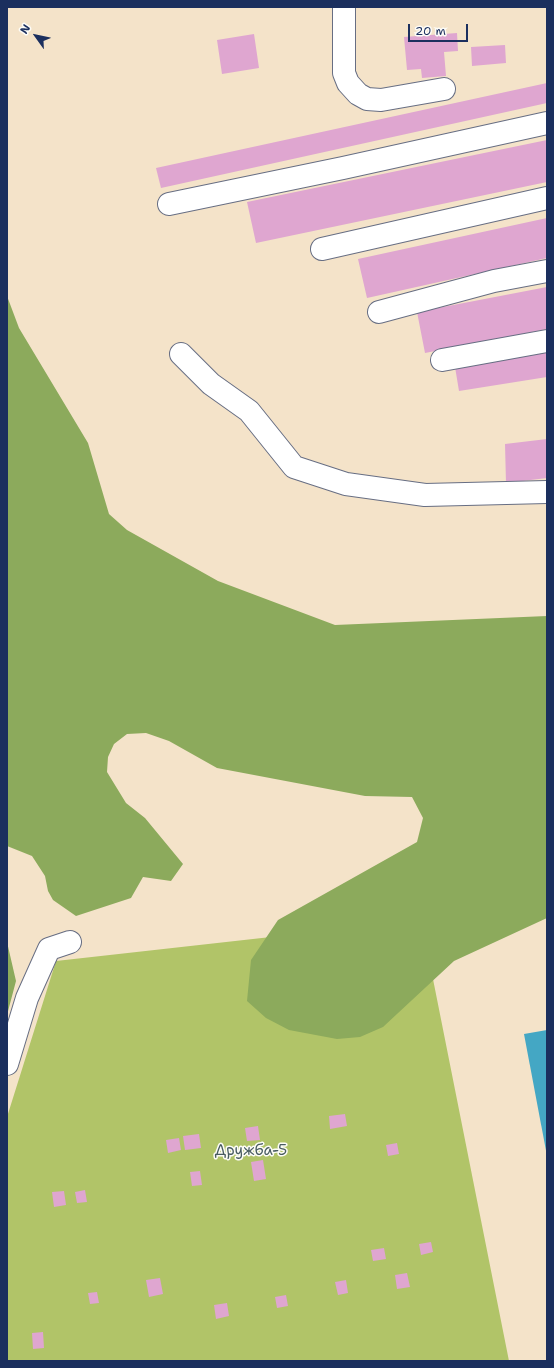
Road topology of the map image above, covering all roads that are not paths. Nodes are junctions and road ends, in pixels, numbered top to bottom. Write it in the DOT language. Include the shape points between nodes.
graph roads {
  1 [pos="344,7"];
  2 [pos="444,88"];
  3 [pos="547,123"];
  4 [pos="547,198"];
  5 [pos="169,204"];
  6 [pos="322,249"];
  7 [pos="547,271"];
  8 [pos="379,312"];
  9 [pos="547,341"];
  10 [pos="182,354"];
  11 [pos="442,360"];
  12 [pos="547,492"];
  13 [pos="70,942"];
  14 [pos="7,1064"];
  1 -- 2 [label="street" via="344,73 348,83 358,94 368,99 381,100"];
  3 -- 5 [label="street"];
  4 -- 6 [label="street"];
  7 -- 8 [label="street" via="494,281"];
  9 -- 11 [label="street"];
  10 -- 12 [label="street" via="211,384 249,411 294,467 346,484 425,495"];
  13 -- 14 [label="street" via="49,949 27,998"];
}
